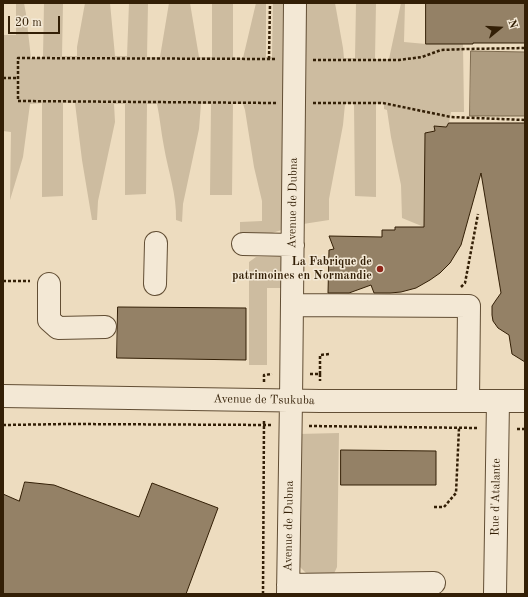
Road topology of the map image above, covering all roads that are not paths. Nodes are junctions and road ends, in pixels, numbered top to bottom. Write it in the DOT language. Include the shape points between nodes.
graph roads {
  1 [pos="296,3"];
  2 [pos="156,243"];
  3 [pos="242,244"];
  4 [pos="293,244"];
  5 [pos="49,284"];
  6 [pos="155,284"];
  7 [pos="292,305"];
  8 [pos="105,327"];
  9 [pos="3,396"];
  10 [pos="291,400"];
  11 [pos="468,400"];
  12 [pos="498,401"];
  13 [pos="525,401"];
  14 [pos="434,583"];
  15 [pos="383,589"];
  16 [pos="288,590"];
  17 [pos="495,594"];
  1 -- 4 [label="street, Avenue de Dubna"];
  2 -- 6 [label="street"];
  3 -- 4 [label="street"];
  4 -- 7 [label="street, Avenue de Dubna"];
  5 -- 8 [label="street" via="49,320 58,328"];
  7 -- 10 [label="street, Avenue de Dubna"];
  7 -- 11 [label="street" via="469,306"];
  9 -- 10 [label="street, Avenue de Tsukuba"];
  10 -- 11 [label="street, Avenue de Tsukuba"];
  10 -- 16 [label="street, Avenue de Dubna"];
  11 -- 12 [label="street, Avenue de Tsukuba"];
  12 -- 13 [label="street, Avenue de Tsukuba"];
  12 -- 17 [label="street, Rue d'Atalante"];
  14 -- 15 [label="street"];
  15 -- 16 [label="street"];
}
